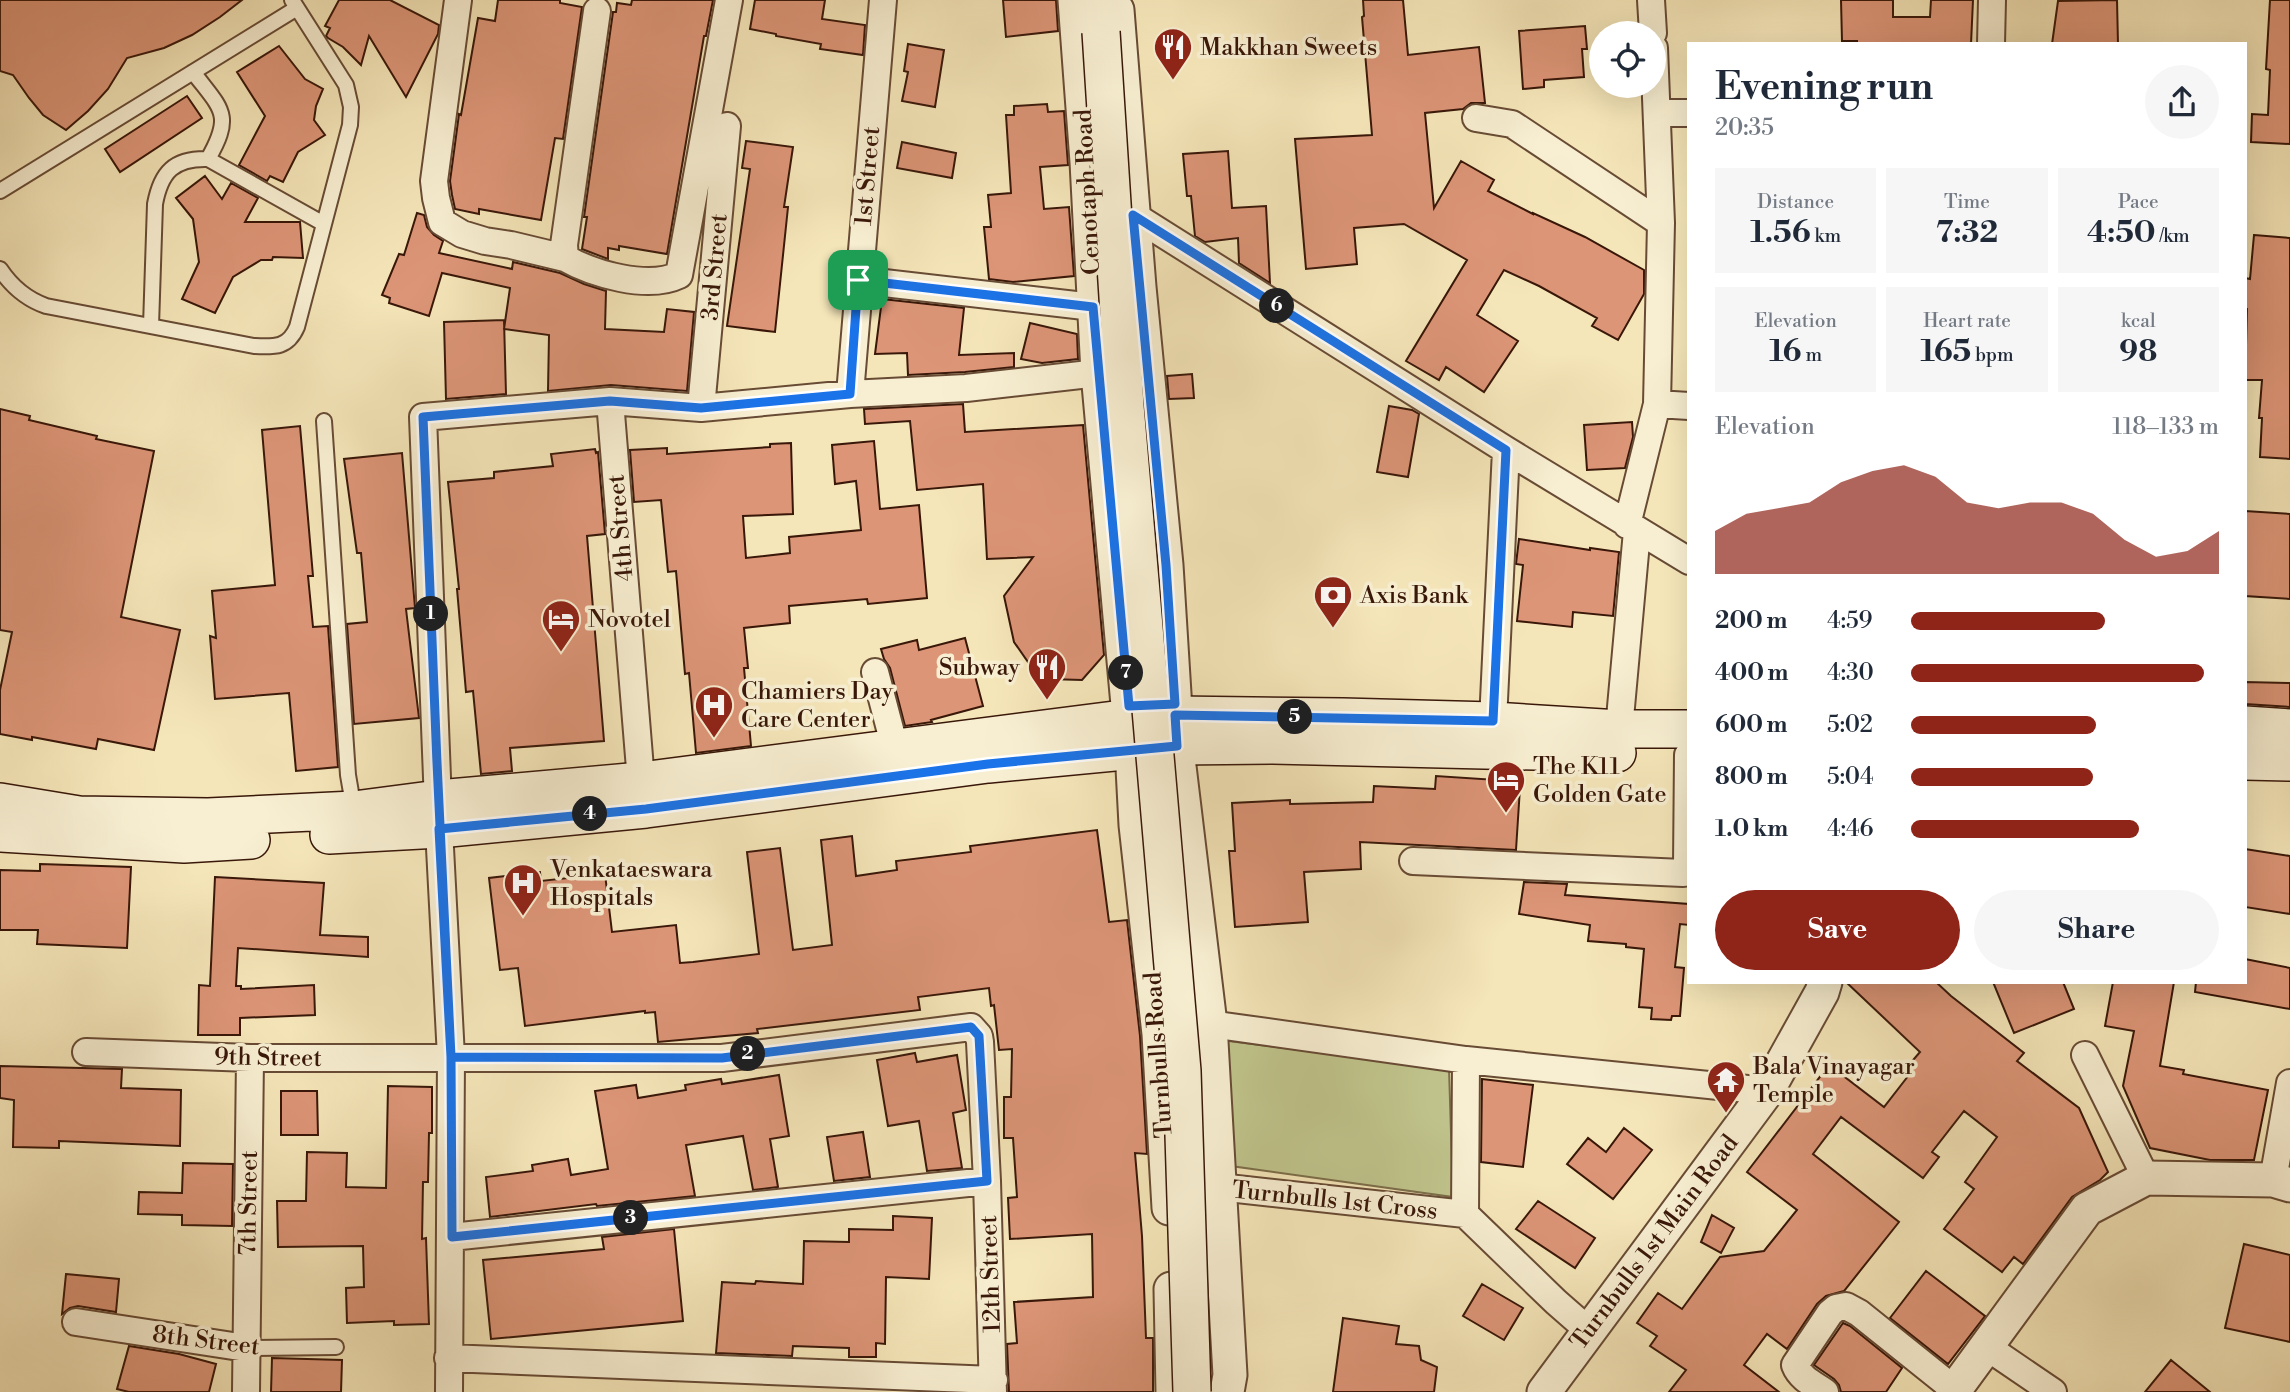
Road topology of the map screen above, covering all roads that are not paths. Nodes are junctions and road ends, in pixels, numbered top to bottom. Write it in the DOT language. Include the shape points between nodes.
graph roads {
  1 [pos="458,0"];
  2 [pos="729,0"];
  3 [pos="883,0"];
  4 [pos="1075,0"];
  5 [pos="1651,0"];
  6 [pos="1993,0"];
  7 [pos="294,4"];
  8 [pos="597,11"];
  9 [pos="1105,11"];
  10 [pos="1652,21"];
  11 [pos="1992,42"];
  12 [pos="193,72"];
  13 [pos="1657,98"];
  14 [pos="1658,113"];
  15 [pos="1687,113"];
  16 [pos="1476,118"];
  17 [pos="727,126"];
  18 [pos="208,159"];
  19 [pos="0,191"];
  20 [pos="1133,215"];
  21 [pos="1661,223"];
  22 [pos="324,224"];
  23 [pos="565,258"];
  24 [pos="0,269"];
  25 [pos="858,280"];
  26 [pos="1093,307"];
  27 [pos="152,326"];
  28 [pos="1098,373"];
  29 [pos="850,394"];
  30 [pos="610,401"];
  31 [pos="1657,404"];
  32 [pos="1687,406"];
  33 [pos="701,408"];
  34 [pos="324,421"];
  35 [pos="1506,450"];
  36 [pos="1632,528"];
  37 [pos="1687,560"];
  38 [pos="875,672"];
  39 [pos="1493,721"];
  40 [pos="2247,725"];
  41 [pos="2290,728"];
  42 [pos="1619,729"];
  43 [pos="1687,729"];
  44 [pos="1176,731"];
  45 [pos="1131,734"];
  46 [pos="895,748"];
  47 [pos="1687,755"];
  48 [pos="2247,761"];
  49 [pos="2290,762"];
  50 [pos="641,781"];
  51 [pos="0,802"];
  52 [pos="354,810"];
  53 [pos="439,814"];
  54 [pos="0,833"];
  55 [pos="1413,861"];
  56 [pos="1687,866"];
  57 [pos="1824,984"];
  58 [pos="1210,1024"];
  59 [pos="976,1031"];
  60 [pos="86,1052"];
  61 [pos="2085,1055"];
  62 [pos="451,1057"];
  63 [pos="250,1058"];
  64 [pos="1466,1060"];
  65 [pos="2290,1083"];
  66 [pos="1767,1091"];
  67 [pos="2146,1178"];
  68 [pos="987,1181"];
  69 [pos="2281,1183"];
  70 [pos="1219,1186"];
  71 [pos="1465,1214"];
  72 [pos="452,1237"];
  73 [pos="76,1322"];
  74 [pos="1588,1330"];
  75 [pos="1987,1347"];
  76 [pos="246,1348"];
  77 [pos="336,1348"];
  78 [pos="448,1358"];
  79 [pos="994,1386"];
  80 [pos="1954,1391"];
  81 [pos="246,1392"];
  82 [pos="449,1392"];
  83 [pos="1173,1392"];
  84 [pos="1192,1392"];
  85 [pos="1227,1392"];
  86 [pos="1544,1392"];
  87 [pos="1825,1392"];
  88 [pos="2053,1392"];
  1 -- 23 [label="street" via="434,181 442,222 485,241"];
  2 -- 23 [label="street" via="679,275 667,281 644,281 599,273"];
  3 -- 25 [label="street, 1st Street"];
  4 -- 26 [label="street, Cenotaph Road"];
  5 -- 10 [label="street"];
  6 -- 11 [label="street"];
  7 -- 12 [label="lane"];
  7 -- 22 [label="lane" via="345,85 351,107"];
  8 -- 23 [label="street"];
  9 -- 20 [label="street, Cenotaph Road"];
  9 -- 84 [label="main road, bridge" via="1125,407 1182,1071"];
  12 -- 18 [label="lane" via="217,105 224,124"];
  12 -- 19 [label="lane"];
  13 -- 14 [label="street"];
  14 -- 15 [label="street"];
  14 -- 21 [label="street"];
  16 -- 21 [label="street" via="1512,124"];
  17 -- 33 [label="street, 3rd Street"];
  18 -- 22 [label="lane"];
  18 -- 27 [label="lane" via="181,162 169,169 158,187"];
  20 -- 35 [label="street"];
  20 -- 44 [label="street, Cenotaph Road" via="1166,565"];
  21 -- 31 [label="street"];
  22 -- 27 [label="lane" via="297,327 283,344 254,346"];
  24 -- 27 [label="lane" via="32,301"];
  25 -- 26 [label="street"];
  25 -- 29 [label="street, 1st Street"];
  26 -- 28 [label="street, Cenotaph Road"];
  28 -- 29 [label="street" via="966,388"];
  28 -- 45 [label="street, Cenotaph Road"];
  29 -- 33 [label="street"];
  30 -- 33 [label="street"];
  30 -- 50 [label="street, 4th Street"];
  30 -- 53 [label="street" via="423,417"];
  31 -- 32 [label="street"];
  31 -- 36 [label="street"];
  34 -- 52 [label="lane"];
  35 -- 36 [label="street"];
  35 -- 39 [label="street"];
  36 -- 37 [label="street"];
  36 -- 42 [label="street"];
  38 -- 46 [label="street"];
  39 -- 42 [label="main road"];
  39 -- 44 [label="main road"];
  40 -- 41 [label="main road"];
  42 -- 43 [label="main road"];
  44 -- 45 [label="main road"];
  44 -- 47 [label="main road" via="1273,745"];
  44 -- 58 [label="street"];
  45 -- 46 [label="main road"];
  45 -- 53 [label="main road" via="988,764 646,809"];
  45 -- 83 [label="street, Turnbulls Road" via="1160,1048"];
  46 -- 50 [label="main road"];
  48 -- 49 [label="main road"];
  50 -- 53 [label="main road"];
  51 -- 52 [label="main road" via="79,815 208,817"];
  52 -- 53 [label="main road"];
  53 -- 54 [label="main road" via="184,844"];
  53 -- 62 [label="street"];
  55 -- 56 [label="street" via="1683,873"];
  57 -- 66 [label="street, Turnbulls 1st Main Road"];
  58 -- 64 [label="street"];
  58 -- 70 [label="street"];
  59 -- 62 [label="street, 9th Street" via="967,1026 722,1058"];
  59 -- 68 [label="street, 12th Street"];
  60 -- 63 [label="street, 9th Street"];
  61 -- 67 [label="street"];
  62 -- 63 [label="street, 9th Street"];
  62 -- 72 [label="street"];
  63 -- 76 [label="street, 7th Street"];
  64 -- 66 [label="street"];
  64 -- 71 [label="street, Turnbulls 1st Cross"];
  65 -- 69 [label="street"];
  66 -- 74 [label="street, Turnbulls 1st Main Road"];
  67 -- 69 [label="street"];
  67 -- 75 [label="street" via="2087,1209"];
  68 -- 72 [label="street"];
  68 -- 79 [label="street, 12th Street"];
  70 -- 71 [label="street, Turnbulls 1st Cross"];
  70 -- 85 [label="street" via="1230,1375"];
  71 -- 74 [label="street"];
  72 -- 78 [label="street"];
  73 -- 76 [label="street, 8th Street"];
  74 -- 86 [label="street, Turnbulls 1st Main Road"];
  75 -- 80 [label="street"];
  75 -- 88 [label="street"];
  76 -- 77 [label="lane, 8th Street"];
  76 -- 81 [label="street, 7th Street"];
  78 -- 79 [label="street"];
  78 -- 82 [label="street"];
  80 -- 87 [label="street" via="1846,1306 1830,1313 1795,1364 1798,1373"];
}
